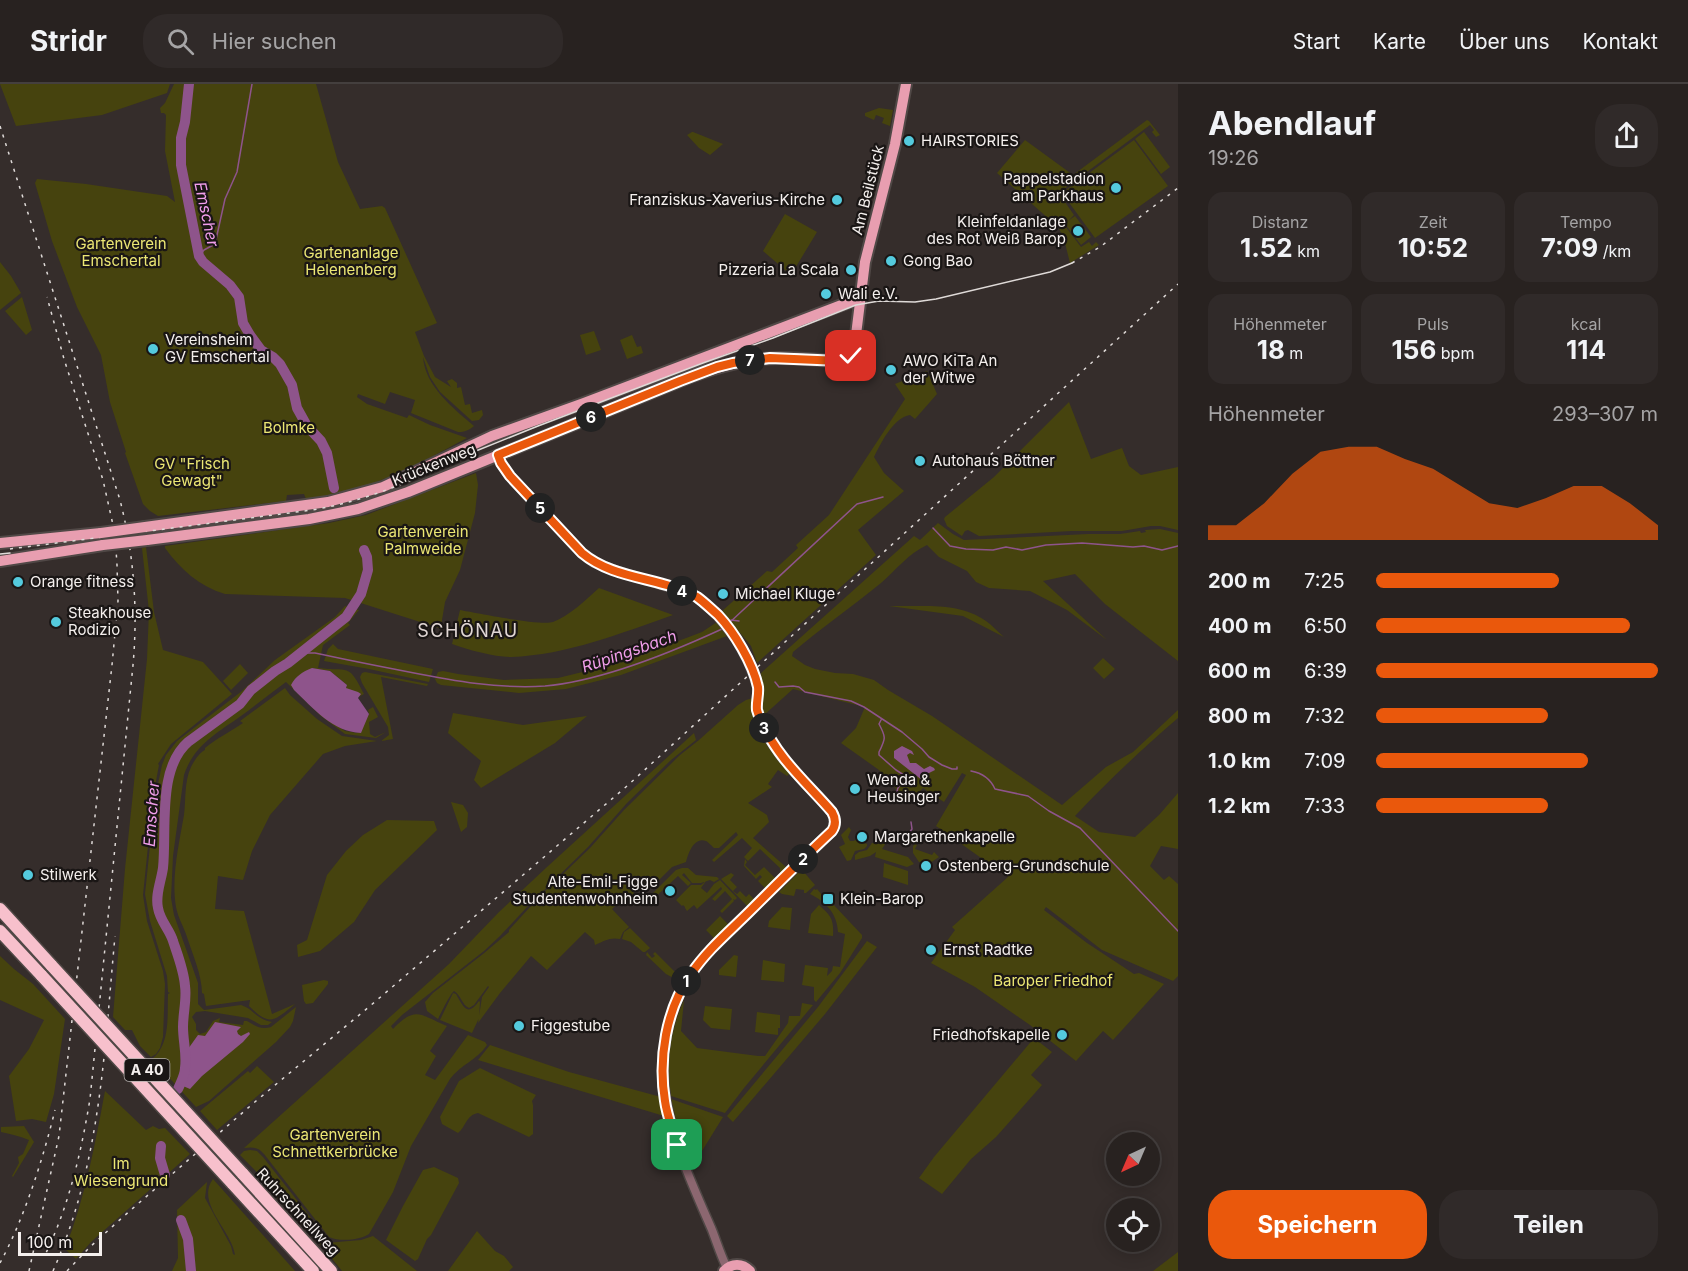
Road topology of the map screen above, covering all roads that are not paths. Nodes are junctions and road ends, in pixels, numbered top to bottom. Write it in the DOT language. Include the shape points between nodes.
graph roads {
  1 [pos="906,84"];
  2 [pos="860,301"];
  3 [pos="492,436"];
  4 [pos="498,455"];
  5 [pos="0,545"];
  6 [pos="0,560"];
  7 [pos="0,909"];
  8 [pos="0,931"];
  9 [pos="728,1268"];
  10 [pos="313,1271"];
  11 [pos="331,1271"];
  12 [pos="750,1271"];
  1 -- 2 [label="main road, Am Beilstück" via="865,262"];
  2 -- 3 [label="main road, Krückenweg"];
  2 -- 4 [label="main road, Krückenweg" via="853,352 847,359 770,358 717,367"];
  3 -- 4 [label="main road"];
  3 -- 5 [label="main road, Krückenweg, bridge" via="383,487 328,502"];
  4 -- 6 [label="main road, Krückenweg, bridge" via="358,509"];
  4 -- 9 [label="street" via="510,476 591,560 611,570 688,593 721,619 742,649 757,682 757,710 770,740 835,817 832,831 698,964 674,1007 667,1030 663,1070 668,1113 688,1175"];
  5 -- 6 [label="main road"];
  7 -- 11 [label="highway, Ruhrschnellweg / A 40, bridge"];
  8 -- 10 [label="highway, Ruhrschnellweg / A 40, bridge"];
  9 -- 12 [label="main road" via="741,1265"];
}
